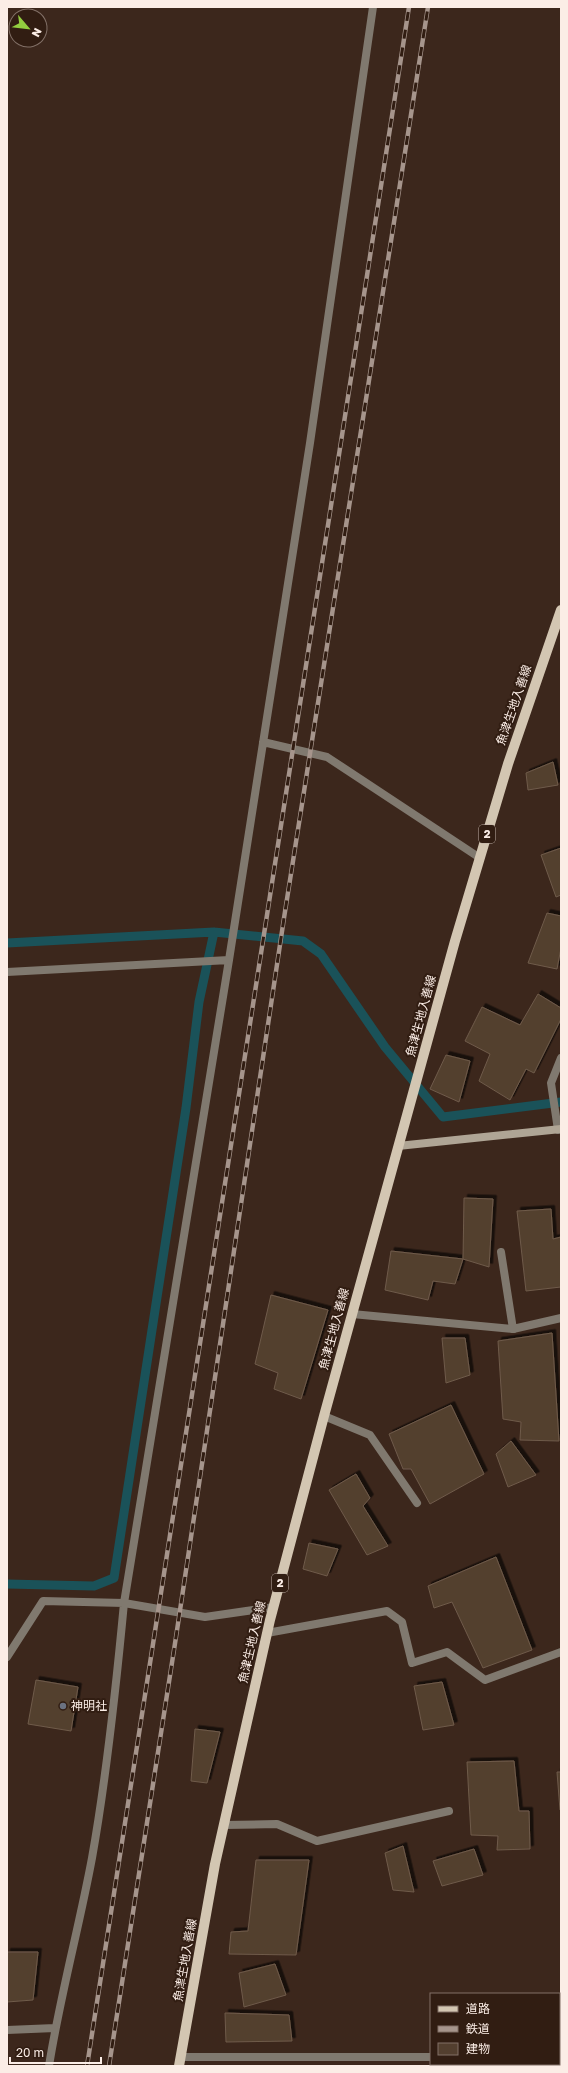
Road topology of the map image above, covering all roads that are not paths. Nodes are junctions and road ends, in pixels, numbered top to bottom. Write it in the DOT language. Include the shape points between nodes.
graph roads {
  1 [pos="373,7"];
  2 [pos="561,610"];
  3 [pos="263,742"];
  4 [pos="480,858"];
  5 [pos="230,960"];
  6 [pos="7,972"];
  7 [pos="561,1058"];
  8 [pos="559,1129"];
  9 [pos="398,1146"];
  10 [pos="501,1252"];
  11 [pos="352,1314"];
  12 [pos="561,1318"];
  13 [pos="514,1329"];
  14 [pos="324,1416"];
  15 [pos="417,1504"];
  16 [pos="124,1603"];
  17 [pos="274,1607"];
  18 [pos="267,1633"];
  19 [pos="561,1652"];
  20 [pos="7,1657"];
  21 [pos="449,1811"];
  22 [pos="224,1825"];
  23 [pos="55,2028"];
  24 [pos="7,2030"];
  25 [pos="430,2057"];
  26 [pos="179,2062"];
  27 [pos="50,2066"];
  1 -- 3 [label="street" via="310,442"];
  2 -- 4 [label="main road, 魚津生地入善線 / 2" via="508,764"];
  3 -- 4 [label="street" via="327,758"];
  3 -- 5 [label="street"];
  4 -- 9 [label="main road, 魚津生地入善線 / 2"];
  5 -- 6 [label="street"];
  5 -- 16 [label="street"];
  7 -- 8 [label="street" via="551,1083"];
  8 -- 9 [label="street"];
  9 -- 11 [label="main road, 魚津生地入善線 / 2"];
  10 -- 13 [label="street"];
  11 -- 13 [label="street"];
  11 -- 14 [label="main road, 魚津生地入善線 / 2"];
  12 -- 13 [label="street"];
  14 -- 15 [label="street" via="370,1435"];
  14 -- 17 [label="main road, 魚津生地入善線 / 2"];
  16 -- 17 [label="street" via="205,1616"];
  16 -- 20 [label="street" via="43,1601"];
  16 -- 23 [label="street" via="92,1858"];
  17 -- 18 [label="main road, 魚津生地入善線 / 2"];
  18 -- 19 [label="street" via="386,1611 402,1622 412,1663 447,1652 485,1680"];
  18 -- 22 [label="main road, 魚津生地入善線 / 2"];
  21 -- 22 [label="street" via="317,1841 277,1824"];
  22 -- 26 [label="main road, 魚津生地入善線 / 2"];
  23 -- 24 [label="street"];
  23 -- 27 [label="street"];
  25 -- 26 [label="street"];
}
